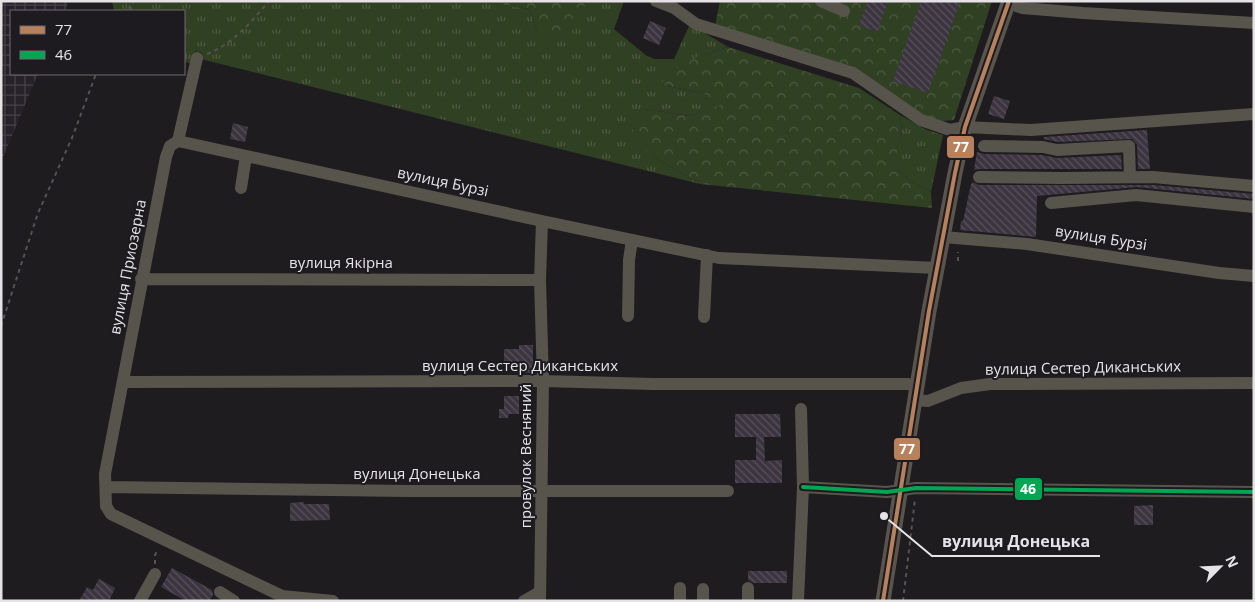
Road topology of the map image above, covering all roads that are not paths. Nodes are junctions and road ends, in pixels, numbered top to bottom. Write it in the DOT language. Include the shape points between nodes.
graph roads {
  1 [pos="656,1"];
  2 [pos="820,1"];
  3 [pos="1009,2"];
  4 [pos="844,11"];
  5 [pos="1254,23"];
  6 [pos="197,58"];
  7 [pos="1254,114"];
  8 [pos="965,127"];
  9 [pos="1031,130"];
  10 [pos="178,141"];
  11 [pos="984,146"];
  12 [pos="1030,146"];
  13 [pos="246,156"];
  14 [pos="979,177"];
  15 [pos="1130,177"];
  16 [pos="1254,186"];
  17 [pos="241,188"];
  18 [pos="1051,203"];
  19 [pos="1254,207"];
  20 [pos="542,221"];
  21 [pos="943,237"];
  22 [pos="632,240"];
  23 [pos="707,256"];
  24 [pos="937,268"];
  25 [pos="1254,276"];
  26 [pos="142,279"];
  27 [pos="540,280"];
  28 [pos="628,316"];
  29 [pos="704,317"];
  30 [pos="543,381"];
  31 [pos="123,382"];
  32 [pos="1254,383"];
  33 [pos="916,393"];
  34 [pos="801,409"];
  35 [pos="803,487"];
  36 [pos="106,488"];
  37 [pos="900,490"];
  38 [pos="542,491"];
  39 [pos="728,491"];
  40 [pos="1254,492"];
  41 [pos="155,574"];
  42 [pos="220,592"];
  43 [pos="540,596"];
  44 [pos="140,601"];
  45 [pos="234,601"];
  46 [pos="333,601"];
  47 [pos="524,601"];
  48 [pos="798,601"];
  49 [pos="882,601"];
  1 -- 8 [label="street" via="674,8 696,24 853,73 921,120 950,130"];
  2 -- 4 [label="street"];
  3 -- 5 [label="street" via="1022,8"];
  3 -- 8 [label="main road"];
  6 -- 10 [label="street, вулиця Приозерна"];
  7 -- 9 [label="street"];
  8 -- 9 [label="street"];
  8 -- 21 [label="main road"];
  9 -- 12 [label="street"];
  10 -- 13 [label="street, вулиця Бурзі"];
  10 -- 26 [label="street, вулиця Приозерна" via="170,146 166,157"];
  11 -- 12 [label="street"];
  12 -- 15 [label="street" via="1057,150 1129,146"];
  13 -- 17 [label="street"];
  13 -- 20 [label="street, вулиця Бурзі"];
  14 -- 15 [label="street"];
  15 -- 16 [label="street"];
  18 -- 19 [label="street" via="1136,195"];
  20 -- 22 [label="street, вулиця Бурзі"];
  20 -- 27 [label="street, провулок Весняний"];
  21 -- 24 [label="main road"];
  21 -- 25 [label="street, вулиця Бурзі" via="1027,244"];
  22 -- 23 [label="street, вулиця Бурзі"];
  22 -- 28 [label="street"];
  23 -- 24 [label="street, вулиця Бурзі"];
  23 -- 29 [label="street"];
  24 -- 33 [label="main road"];
  26 -- 27 [label="street, вулиця Якірна"];
  26 -- 31 [label="street, вулиця Приозерна"];
  27 -- 30 [label="street, провулок Весняний"];
  30 -- 31 [label="street, вулиця Сестер Диканських"];
  30 -- 33 [label="street, вулиця Сестер Диканських" via="907,384"];
  30 -- 38 [label="street, провулок Весняний"];
  31 -- 36 [label="street, вулиця Приозерна" via="105,474"];
  32 -- 33 [label="street, вулиця Сестер Диканських" via="990,384 961,388 928,401"];
  33 -- 37 [label="main road"];
  34 -- 35 [label="street"];
  35 -- 37 [label="street"];
  35 -- 48 [label="street"];
  36 -- 38 [label="street, вулиця Донецька"];
  36 -- 46 [label="street, вулиця Приозерна" via="106,506 111,514 282,596"];
  37 -- 40 [label="street"];
  37 -- 49 [label="main road"];
  38 -- 39 [label="street, вулиця Донецька"];
  38 -- 43 [label="street, провулок Весняний"];
  41 -- 44 [label="street"];
  42 -- 45 [label="street"];
  43 -- 47 [label="street"];
}
